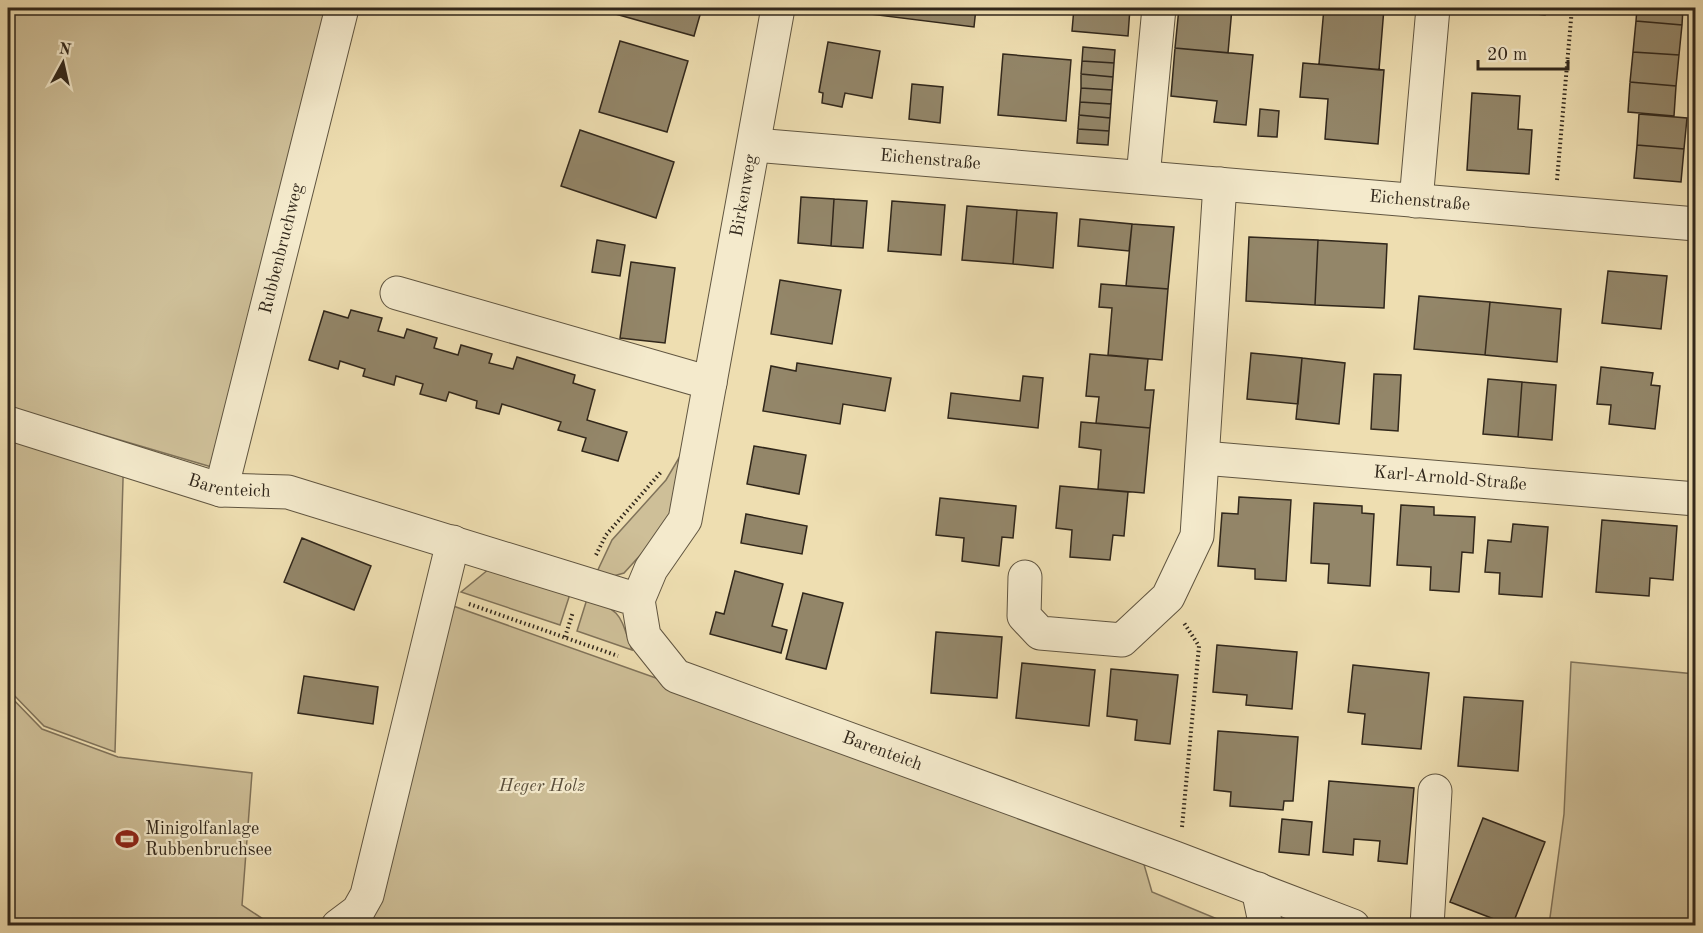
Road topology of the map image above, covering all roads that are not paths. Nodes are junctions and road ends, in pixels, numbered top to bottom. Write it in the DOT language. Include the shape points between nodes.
graph roads {
  1 [pos="342,8"];
  2 [pos="778,8"];
  3 [pos="1159,8"];
  4 [pos="1433,8"];
  5 [pos="754,145"];
  6 [pos="1143,177"];
  7 [pos="1220,184"];
  8 [pos="1416,201"];
  9 [pos="1695,224"];
  10 [pos="397,293"];
  11 [pos="710,383"];
  12 [pos="8,423"];
  13 [pos="1203,458"];
  14 [pos="221,490"];
  15 [pos="1695,499"];
  16 [pos="453,542"];
  17 [pos="1025,577"];
  18 [pos="638,600"];
  19 [pos="1435,791"];
  20 [pos="1258,890"];
  21 [pos="1265,922"];
  22 [pos="338,926"];
  23 [pos="1353,926"];
  24 [pos="1427,926"];
  1 -- 14 [label="street, Rubbenbruchweg"];
  2 -- 5 [label="street, Birkenweg"];
  3 -- 6 [label="street"];
  4 -- 8 [label="street"];
  5 -- 6 [label="street, Eichenstraße"];
  5 -- 11 [label="street, Birkenweg"];
  6 -- 7 [label="street, Eichenstraße"];
  7 -- 8 [label="street, Eichenstraße"];
  7 -- 13 [label="street"];
  8 -- 9 [label="street, Eichenstraße"];
  10 -- 11 [label="street"];
  11 -- 18 [label="street, Birkenweg" via="685,520 651,569"];
  12 -- 14 [label="street, Barenteich"];
  13 -- 15 [label="street, Karl-Arnold-Straße"];
  13 -- 17 [label="street" via="1197,536 1168,597 1122,640 1040,633 1024,616"];
  14 -- 16 [label="street, Barenteich" via="288,492"];
  16 -- 18 [label="street, Barenteich"];
  16 -- 22 [label="street" via="367,895 358,910"];
  18 -- 20 [label="street, Barenteich" via="644,636 676,676"];
  19 -- 24 [label="street"];
  20 -- 21 [label="street"];
  20 -- 23 [label="street, Barenteich"];
}
